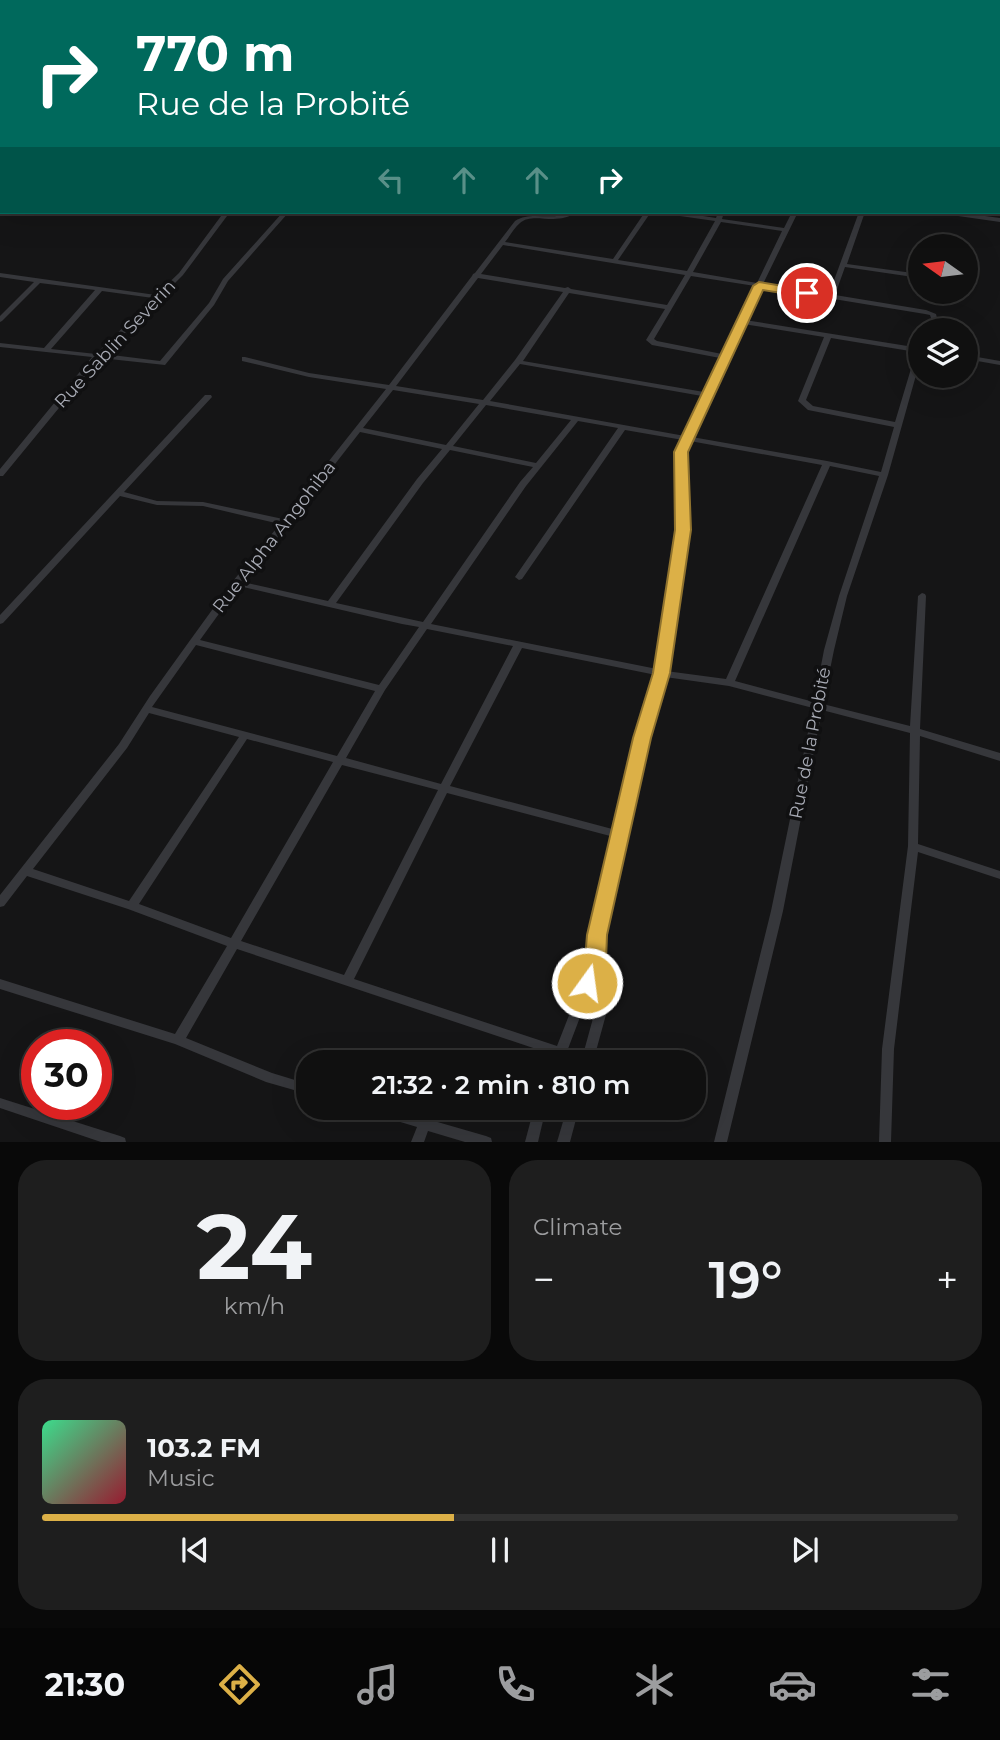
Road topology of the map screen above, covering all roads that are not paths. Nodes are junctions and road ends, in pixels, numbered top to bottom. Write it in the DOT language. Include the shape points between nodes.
graph roads {
  1 [pos="226,214"];
  2 [pos="284,214"];
  3 [pos="569,214"];
  4 [pos="647,214"];
  5 [pos="702,214"];
  6 [pos="794,214"];
  7 [pos="861,214"];
  8 [pos="958,214"];
  9 [pos="720,215"];
  10 [pos="1000,220"];
  11 [pos="786,230"];
  12 [pos="500,243"];
  13 [pos="614,262"];
  14 [pos="843,265"];
  15 [pos="687,274"];
  16 [pos="908,274"];
  17 [pos="0,275"];
  18 [pos="475,275"];
  19 [pos="38,281"];
  20 [pos="759,286"];
  21 [pos="100,289"];
  22 [pos="568,289"];
  23 [pos="158,297"];
  24 [pos="831,297"];
  25 [pos="667,307"];
  26 [pos="934,318"];
  27 [pos="0,320"];
  28 [pos="741,322"];
  29 [pos="828,336"];
  30 [pos="0,345"];
  31 [pos="908,348"];
  32 [pos="45,351"];
  33 [pos="98,357"];
  34 [pos="724,357"];
  35 [pos="245,359"];
  36 [pos="978,359"];
  37 [pos="518,362"];
  38 [pos="1000,363"];
  39 [pos="391,387"];
  40 [pos="909,388"];
  41 [pos="706,395"];
  42 [pos="208,397"];
  43 [pos="482,402"];
  44 [pos="576,419"];
  45 [pos="898,425"];
  46 [pos="622,427"];
  47 [pos="358,429"];
  48 [pos="685,438"];
  49 [pos="446,448"];
  50 [pos="827,463"];
  51 [pos="539,466"];
  52 [pos="0,474"];
  53 [pos="884,475"];
  54 [pos="121,494"];
  55 [pos="284,522"];
  56 [pos="519,577"];
  57 [pos="236,583"];
  58 [pos="922,596"];
  59 [pos="331,604"];
  60 [pos="0,621"];
  61 [pos="427,626"];
  62 [pos="194,641"];
  63 [pos="520,644"];
  64 [pos="661,673"];
  65 [pos="729,683"];
  66 [pos="381,689"];
  67 [pos="817,706"];
  68 [pos="146,709"];
  69 [pos="915,731"];
  70 [pos="244,735"];
  71 [pos="1000,757"];
  72 [pos="341,760"];
  73 [pos="444,788"];
  74 [pos="621,835"];
  75 [pos="913,846"];
  76 [pos="25,871"];
  77 [pos="1000,875"];
  78 [pos="0,903"];
  79 [pos="132,906"];
  80 [pos="232,943"];
  81 [pos="596,960"];
  82 [pos="348,982"];
  83 [pos="0,984"];
  84 [pos="178,1040"];
  85 [pos="539,1050"];
  86 [pos="562,1050"];
  87 [pos="590,1050"];
  88 [pos="296,1086"];
  89 [pos="0,1103"];
  90 [pos="412,1120"];
  91 [pos="536,1120"];
  92 [pos="569,1120"];
  93 [pos="425,1124"];
  94 [pos="120,1142"];
  95 [pos="417,1142"];
  96 [pos="486,1142"];
  97 [pos="531,1142"];
  98 [pos="563,1142"];
  99 [pos="720,1142"];
  100 [pos="885,1142"];
  1 -- 23 [label="street, Rue Sablin Severin"];
  2 -- 33 [label="street" via="225,280 212,304 165,361"];
  3 -- 12 [label="street, Rue Alpha Angohiba" via="559,219 520,218"];
  4 -- 13 [label="street"];
  5 -- 9 [label="street"];
  6 -- 11 [label="street"];
  7 -- 14 [label="street"];
  8 -- 10 [label="street"];
  9 -- 11 [label="street"];
  9 -- 15 [label="street"];
  11 -- 20 [label="street"];
  12 -- 13 [label="street"];
  12 -- 18 [label="street, Rue Alpha Angohiba"];
  13 -- 15 [label="street"];
  14 -- 16 [label="street"];
  14 -- 24 [label="street"];
  15 -- 20 [label="street"];
  15 -- 25 [label="street"];
  17 -- 19 [label="street"];
  18 -- 22 [label="street"];
  18 -- 39 [label="street, Rue Alpha Angohiba"];
  19 -- 21 [label="street"];
  19 -- 27 [label="street"];
  20 -- 24 [label="street"];
  20 -- 28 [label="street"];
  21 -- 23 [label="street"];
  21 -- 32 [label="street"];
  22 -- 25 [label="street"];
  22 -- 37 [label="street"];
  23 -- 33 [label="street, Rue Sablin Severin"];
  24 -- 26 [label="street" via="933,314"];
  25 -- 34 [label="street" via="649,340"];
  28 -- 29 [label="street"];
  28 -- 34 [label="street"];
  29 -- 31 [label="street"];
  29 -- 45 [label="street" via="802,401 811,408"];
  30 -- 32 [label="street"];
  32 -- 33 [label="street"];
  33 -- 52 [label="street, Rue Sablin Severin"];
  34 -- 41 [label="street"];
  35 -- 39 [label="street" via="309,375"];
  36 -- 38 [label="street"];
  37 -- 41 [label="street"];
  37 -- 43 [label="street"];
  39 -- 43 [label="street"];
  39 -- 47 [label="street, Rue Alpha Angohiba"];
  40 -- 45 [label="street, Rue de la Probité"];
  41 -- 48 [label="street"];
  42 -- 54 [label="street"];
  43 -- 44 [label="street"];
  43 -- 49 [label="street"];
  44 -- 46 [label="street"];
  44 -- 51 [label="street"];
  45 -- 53 [label="street, Rue de la Probité"];
  46 -- 48 [label="street"];
  46 -- 56 [label="street"];
  47 -- 49 [label="street"];
  47 -- 55 [label="street, Rue Alpha Angohiba"];
  48 -- 50 [label="street"];
  48 -- 64 [label="street" via="680,468 683,530"];
  49 -- 51 [label="street"];
  49 -- 59 [label="street"];
  50 -- 53 [label="street"];
  50 -- 65 [label="street"];
  51 -- 61 [label="street"];
  53 -- 67 [label="street, Rue de la Probité" via="844,596"];
  54 -- 55 [label="street" via="157,503 203,504"];
  54 -- 60 [label="street"];
  55 -- 57 [label="street, Rue Alpha Angohiba"];
  57 -- 59 [label="street"];
  57 -- 62 [label="street, Rue Alpha Angohiba"];
  58 -- 69 [label="street"];
  59 -- 61 [label="street"];
  61 -- 63 [label="street"];
  61 -- 66 [label="street"];
  62 -- 66 [label="street"];
  62 -- 68 [label="street, Rue Alpha Angohiba"];
  63 -- 64 [label="street"];
  63 -- 73 [label="street"];
  64 -- 65 [label="street"];
  64 -- 74 [label="street"];
  65 -- 67 [label="street"];
  66 -- 72 [label="street"];
  67 -- 69 [label="street"];
  67 -- 99 [label="street, Rue de la Probité" via="777,911"];
  68 -- 70 [label="street"];
  68 -- 76 [label="street, Rue Alpha Angohiba" via="123,746"];
  69 -- 71 [label="street"];
  69 -- 75 [label="street"];
  70 -- 72 [label="street"];
  70 -- 79 [label="street"];
  72 -- 73 [label="street"];
  72 -- 80 [label="street"];
  73 -- 74 [label="street"];
  73 -- 82 [label="street"];
  74 -- 81 [label="street" via="597,935"];
  75 -- 77 [label="street"];
  75 -- 100 [label="street" via="888,1049"];
  76 -- 78 [label="street, Rue Alpha Angohiba"];
  76 -- 79 [label="street"];
  79 -- 80 [label="street"];
  80 -- 82 [label="street"];
  80 -- 84 [label="street"];
  81 -- 86 [label="street"];
  81 -- 87 [label="street" via="601,1011"];
  82 -- 85 [label="street"];
  83 -- 84 [label="street"];
  84 -- 88 [label="street"];
  89 -- 94 [label="street"];
  90 -- 93 [label="street"];
  91 -- 97 [label="street"];
  92 -- 98 [label="street"];
  93 -- 95 [label="street"];
  93 -- 96 [label="street"];
}
